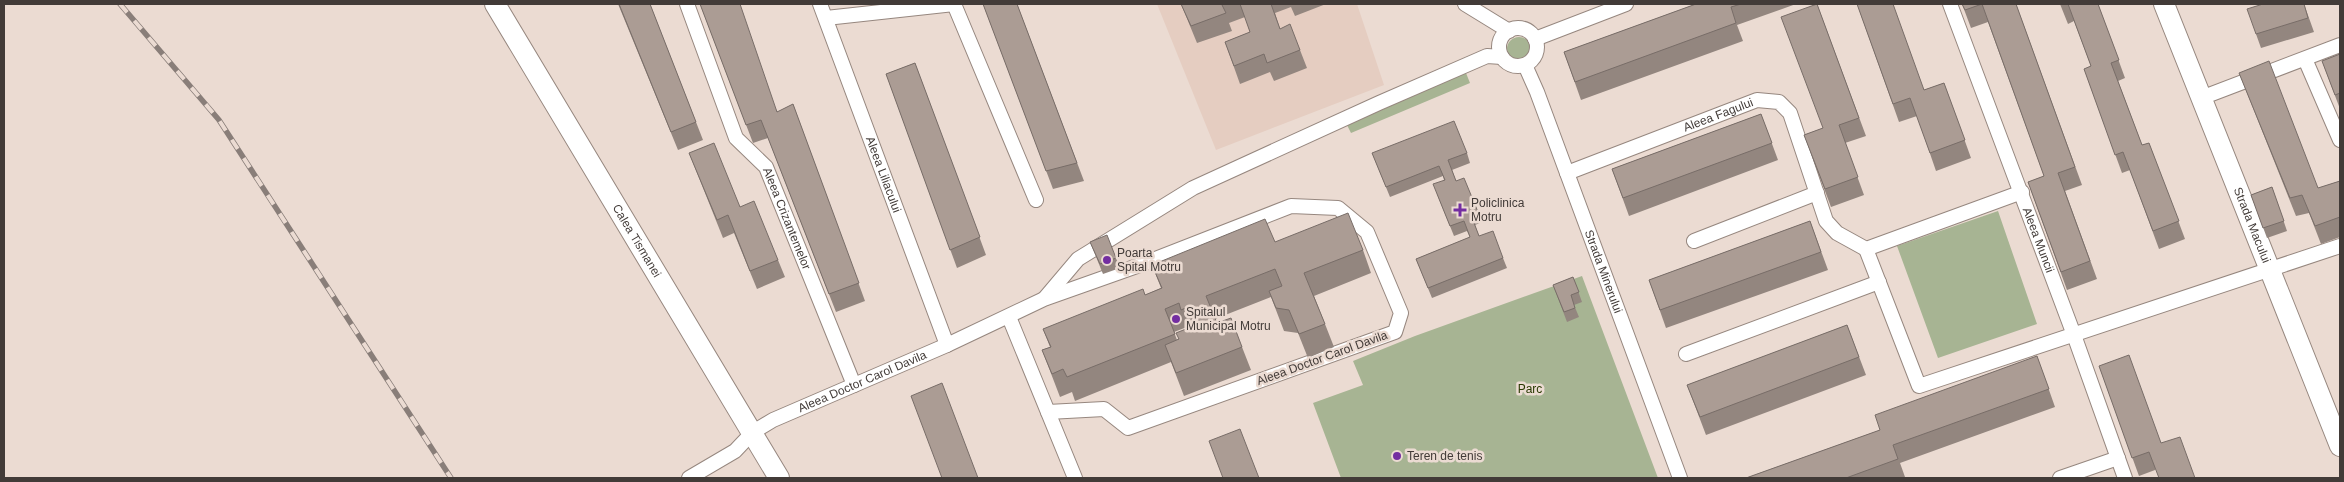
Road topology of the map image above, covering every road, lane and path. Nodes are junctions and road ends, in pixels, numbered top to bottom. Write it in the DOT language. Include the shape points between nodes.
graph roads {
  1 [pos="495,4"];
  2 [pos="687,4"];
  3 [pos="820,4"];
  4 [pos="954,4"];
  5 [pos="1465,4"];
  6 [pos="1626,4"];
  7 [pos="1950,4"];
  8 [pos="2164,4"];
  9 [pos="826,18"];
  10 [pos="1509,31"];
  11 [pos="1535,39"];
  12 [pos="2340,46"];
  13 [pos="1502,57"];
  14 [pos="2305,59"];
  15 [pos="1525,65"];
  16 [pos="2200,98"];
  17 [pos="2340,140"];
  18 [pos="1567,173"];
  19 [pos="2022,192"];
  20 [pos="1817,193"];
  21 [pos="1036,200"];
  22 [pos="1694,241"];
  23 [pos="2340,246"];
  24 [pos="1866,249"];
  25 [pos="2272,270"];
  26 [pos="1879,282"];
  27 [pos="1044,299"];
  28 [pos="1009,317"];
  29 [pos="2074,335"];
  30 [pos="948,345"];
  31 [pos="1686,354"];
  32 [pos="854,385"];
  33 [pos="1048,412"];
  34 [pos="753,432"];
  35 [pos="2340,446"];
  36 [pos="2118,458"];
  37 [pos="689,478"];
  38 [pos="779,478"];
  39 [pos="1075,478"];
  40 [pos="1680,478"];
  41 [pos="2060,478"];
  42 [pos="2125,478"];
  1 -- 34 [label="main road, Calea Tismanei"];
  2 -- 32 [label="street, Aleea Crizantemelor" via="736,138 766,167"];
  3 -- 9 [label="street, Aleea Liliacului"];
  4 -- 9 [label="street"];
  4 -- 21 [label="street"];
  5 -- 10 [label="street"];
  6 -- 11 [label="street"];
  7 -- 19 [label="street, Aleea Muncii"];
  8 -- 16 [label="main road, Strada Macului"];
  9 -- 30 [label="street, Aleea Liliacului"];
  10 -- 11 [label="street" via="1527,30"];
  10 -- 13 [label="street" via="1500,41"];
  11 -- 15 [label="street" via="1536,54"];
  12 -- 14 [label="street"];
  13 -- 15 [label="street" via="1510,64"];
  13 -- 27 [label="street, Aleea Doctor Carol Davila" via="1487,56 1193,188 1078,259"];
  14 -- 16 [label="street"];
  14 -- 17 [label="street"];
  15 -- 18 [label="street, Strada Minerului"];
  16 -- 25 [label="main road, Strada Macului"];
  18 -- 20 [label="street, Aleea Fagului" via="1757,100 1779,102 1790,113"];
  18 -- 40 [label="street, Strada Minerului"];
  19 -- 24 [label="street"];
  19 -- 29 [label="street, Aleea Muncii"];
  20 -- 22 [label="street"];
  20 -- 24 [label="street, Aleea Fagului" via="1826,221 1837,233"];
  23 -- 25 [label="street"];
  24 -- 26 [label="street"];
  25 -- 29 [label="street"];
  25 -- 35 [label="main road, Strada Macului"];
  26 -- 29 [label="street" via="1919,386"];
  26 -- 31 [label="street"];
  27 -- 28 [label="street, Aleea Doctor Carol Davila"];
  27 -- 33 [label="street, Aleea Doctor Carol Davila" via="1291,206 1338,208 1367,232 1401,312 1395,332 1128,428 1104,409"];
  28 -- 30 [label="street, Aleea Doctor Carol Davila"];
  28 -- 33 [label="street"];
  29 -- 36 [label="street, Aleea Muncii"];
  30 -- 32 [label="street, Aleea Doctor Carol Davila"];
  32 -- 34 [label="street, Aleea Doctor Carol Davila"];
  33 -- 39 [label="street"];
  34 -- 37 [label="street, Aleea Doctor Carol Davila" via="735,451"];
  34 -- 38 [label="main road, Calea Tismanei"];
  36 -- 41 [label="street"];
  36 -- 42 [label="street, Aleea Muncii"];
}
